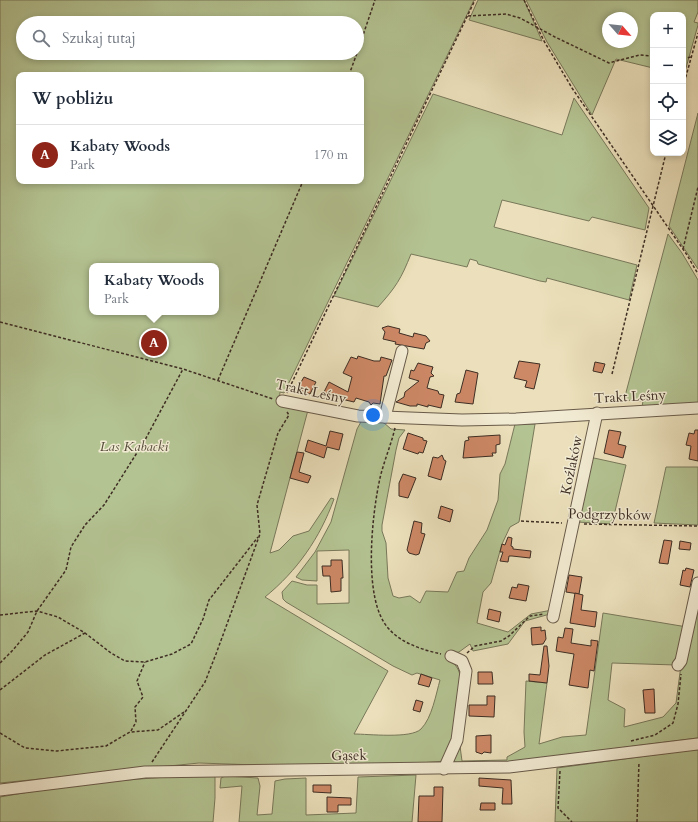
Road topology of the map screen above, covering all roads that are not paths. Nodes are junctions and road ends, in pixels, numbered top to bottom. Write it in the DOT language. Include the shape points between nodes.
graph roads {
  1 [pos="402,351"];
  2 [pos="282,402"];
  3 [pos="698,408"];
  4 [pos="598,413"];
  5 [pos="385,417"];
  6 [pos="698,583"];
  7 [pos="553,614"];
  8 [pos="451,656"];
  9 [pos="679,663"];
  10 [pos="698,744"];
  11 [pos="444,769"];
  12 [pos="0,790"];
  1 -- 5 [label="street"];
  2 -- 5 [label="street, Trakt Leśny" via="352,415"];
  3 -- 4 [label="street, Trakt Leśny"];
  4 -- 5 [label="street, Trakt Leśny" via="516,419"];
  4 -- 7 [label="street, Koźlaków"];
  6 -- 9 [label="street"];
  8 -- 11 [label="street" via="462,661 466,671 459,731"];
  10 -- 11 [label="street, Gąsek" via="509,767"];
  11 -- 12 [label="street, Gąsek" via="145,772"];
}
